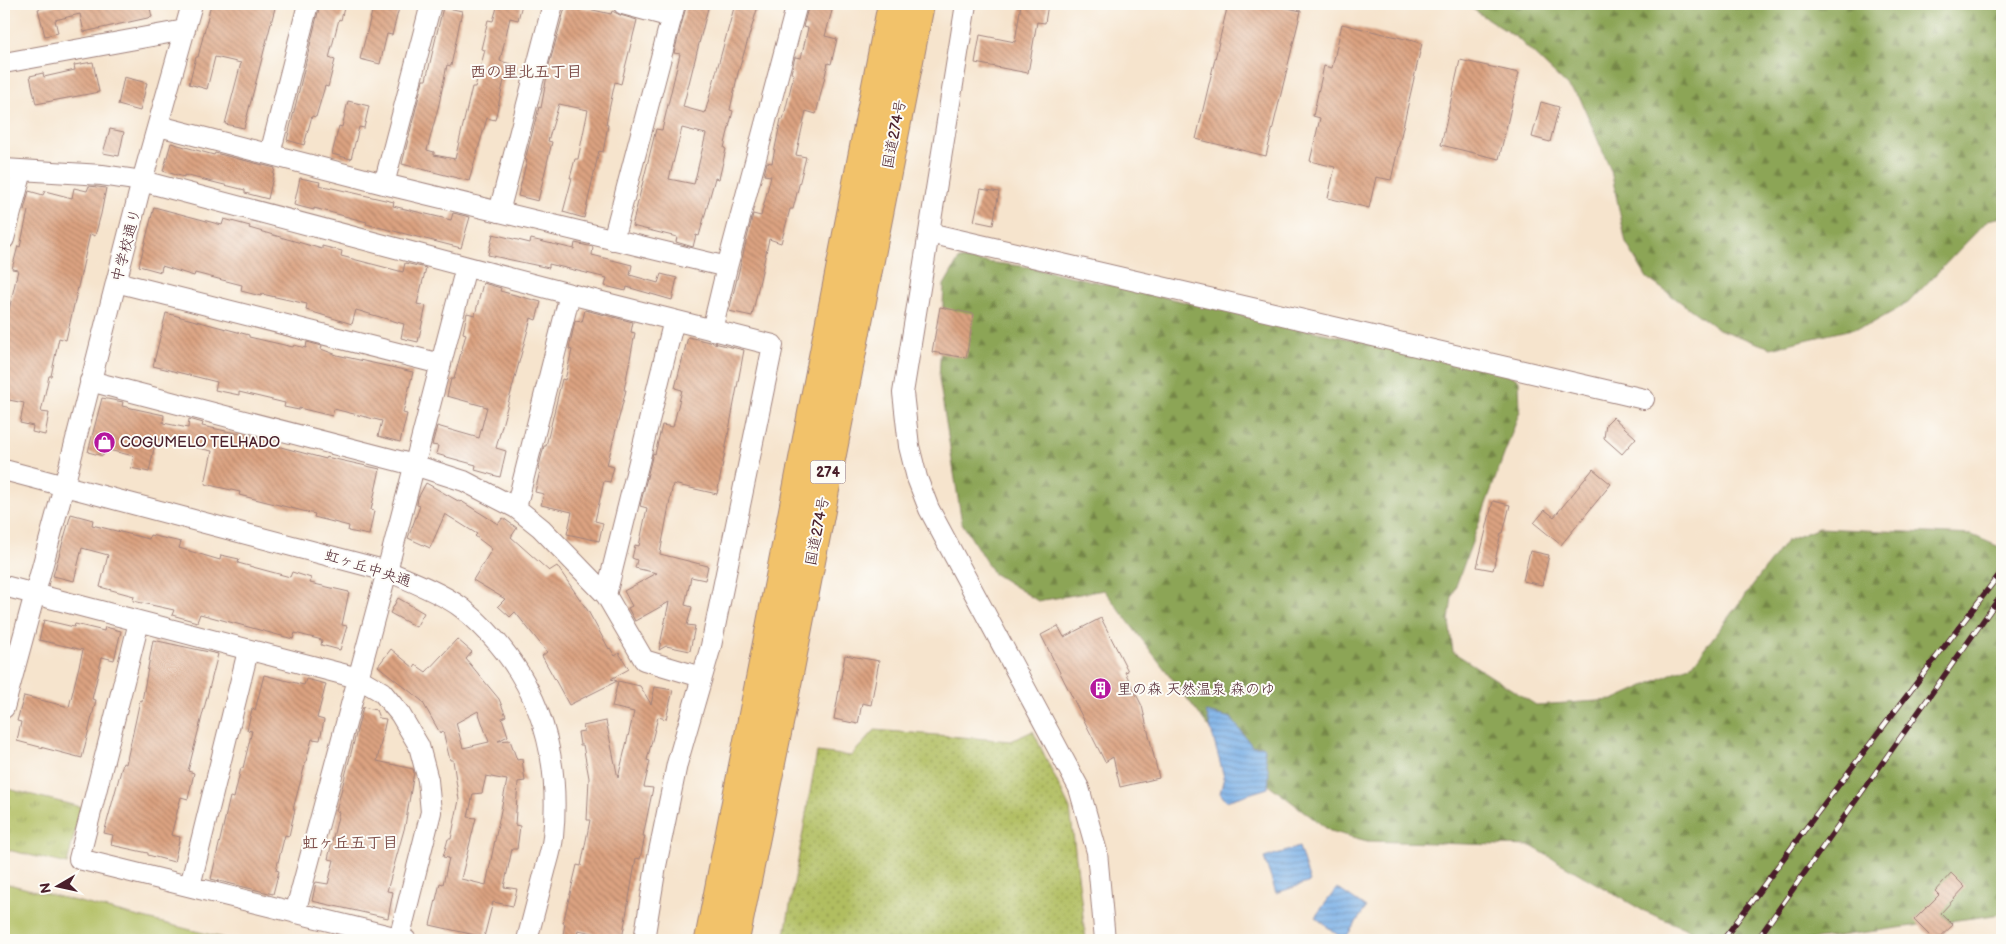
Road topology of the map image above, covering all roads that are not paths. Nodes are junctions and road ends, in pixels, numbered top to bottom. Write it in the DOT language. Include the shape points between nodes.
graph roads {
  1 [pos="192,4"];
  2 [pos="308,4"];
  3 [pos="431,4"];
  4 [pos="553,4"];
  5 [pos="623,4"];
  6 [pos="797,4"];
  7 [pos="892,4"];
  8 [pos="920,4"];
  9 [pos="966,4"];
  10 [pos="674,10"];
  11 [pos="185,30"];
  12 [pos="4,63"];
  13 [pos="159,126"];
  14 [pos="270,154"];
  15 [pos="13,170"];
  16 [pos="142,182"];
  17 [pos="384,184"];
  18 [pos="499,212"];
  19 [pos="929,233"];
  20 [pos="4,239"];
  21 [pos="614,240"];
  22 [pos="466,266"];
  23 [pos="727,267"];
  24 [pos="116,282"];
  25 [pos="570,294"];
  26 [pos="674,320"];
  27 [pos="712,330"];
  28 [pos="441,364"];
  29 [pos="90,381"];
  30 [pos="1644,399"];
  31 [pos="414,465"];
  32 [pos="4,470"];
  33 [pos="64,486"];
  34 [pos="516,508"];
  35 [pos="387,571"];
  36 [pos="4,586"];
  37 [pos="34,594"];
  38 [pos="606,594"];
  39 [pos="139,622"];
  40 [pos="248,650"];
  41 [pos="701,677"];
  42 [pos="358,678"];
  43 [pos="4,708"];
  44 [pos="190,886"];
  45 [pos="295,913"];
  46 [pos="403,939"];
  47 [pos="527,940"];
  48 [pos="644,940"];
  49 [pos="709,940"];
  50 [pos="735,940"];
  51 [pos="1105,940"];
  1 -- 11 [label="street, 中学校通り"];
  2 -- 14 [label="street"];
  3 -- 17 [label="street"];
  4 -- 18 [label="street"];
  5 -- 10 [label="street"];
  6 -- 23 [label="street"];
  7 -- 49 [label="highway, 国道274号 / 274"];
  8 -- 50 [label="highway, 国道274号 / 274"];
  9 -- 19 [label="street"];
  10 -- 21 [label="street"];
  11 -- 12 [label="street"];
  11 -- 13 [label="street, 中学校通り"];
  13 -- 14 [label="street"];
  13 -- 16 [label="street, 中学校通り"];
  14 -- 17 [label="street"];
  15 -- 16 [label="street" via="102,174"];
  15 -- 20 [label="street"];
  16 -- 22 [label="street"];
  16 -- 24 [label="street, 中学校通り"];
  17 -- 18 [label="street"];
  18 -- 21 [label="street"];
  19 -- 30 [label="street"];
  19 -- 51 [label="street" via="903,393 909,446 929,509 1078,788 1097,852"];
  21 -- 23 [label="street"];
  22 -- 25 [label="street"];
  22 -- 28 [label="street"];
  23 -- 27 [label="street"];
  24 -- 28 [label="street"];
  24 -- 29 [label="street, 中学校通り"];
  25 -- 26 [label="street"];
  25 -- 34 [label="street"];
  26 -- 27 [label="street"];
  26 -- 38 [label="street"];
  27 -- 41 [label="street" via="773,344 711,646"];
  28 -- 31 [label="street"];
  29 -- 31 [label="street"];
  29 -- 33 [label="street, 中学校通り"];
  31 -- 34 [label="street" via="464,482"];
  31 -- 35 [label="street"];
  32 -- 33 [label="street, 虹ヶ丘中央通"];
  33 -- 35 [label="street, 虹ヶ丘中央通"];
  33 -- 37 [label="street, 中学校通り"];
  34 -- 38 [label="street" via="541,528"];
  35 -- 42 [label="street"];
  35 -- 47 [label="street, 虹ヶ丘中央通" via="461,607 490,635 520,673 538,707 548,741 556,792 553,840"];
  36 -- 37 [label="street"];
  37 -- 39 [label="street"];
  37 -- 43 [label="street, 中学校通り"];
  38 -- 41 [label="street" via="644,660"];
  39 -- 40 [label="street"];
  39 -- 44 [label="street" via="80,858"];
  40 -- 42 [label="street"];
  40 -- 44 [label="street"];
  41 -- 48 [label="street" via="677,764"];
  42 -- 45 [label="street"];
  42 -- 46 [label="street" via="382,692 400,714 419,746 428,780 431,812"];
  44 -- 45 [label="street"];
  45 -- 46 [label="street"];
}
